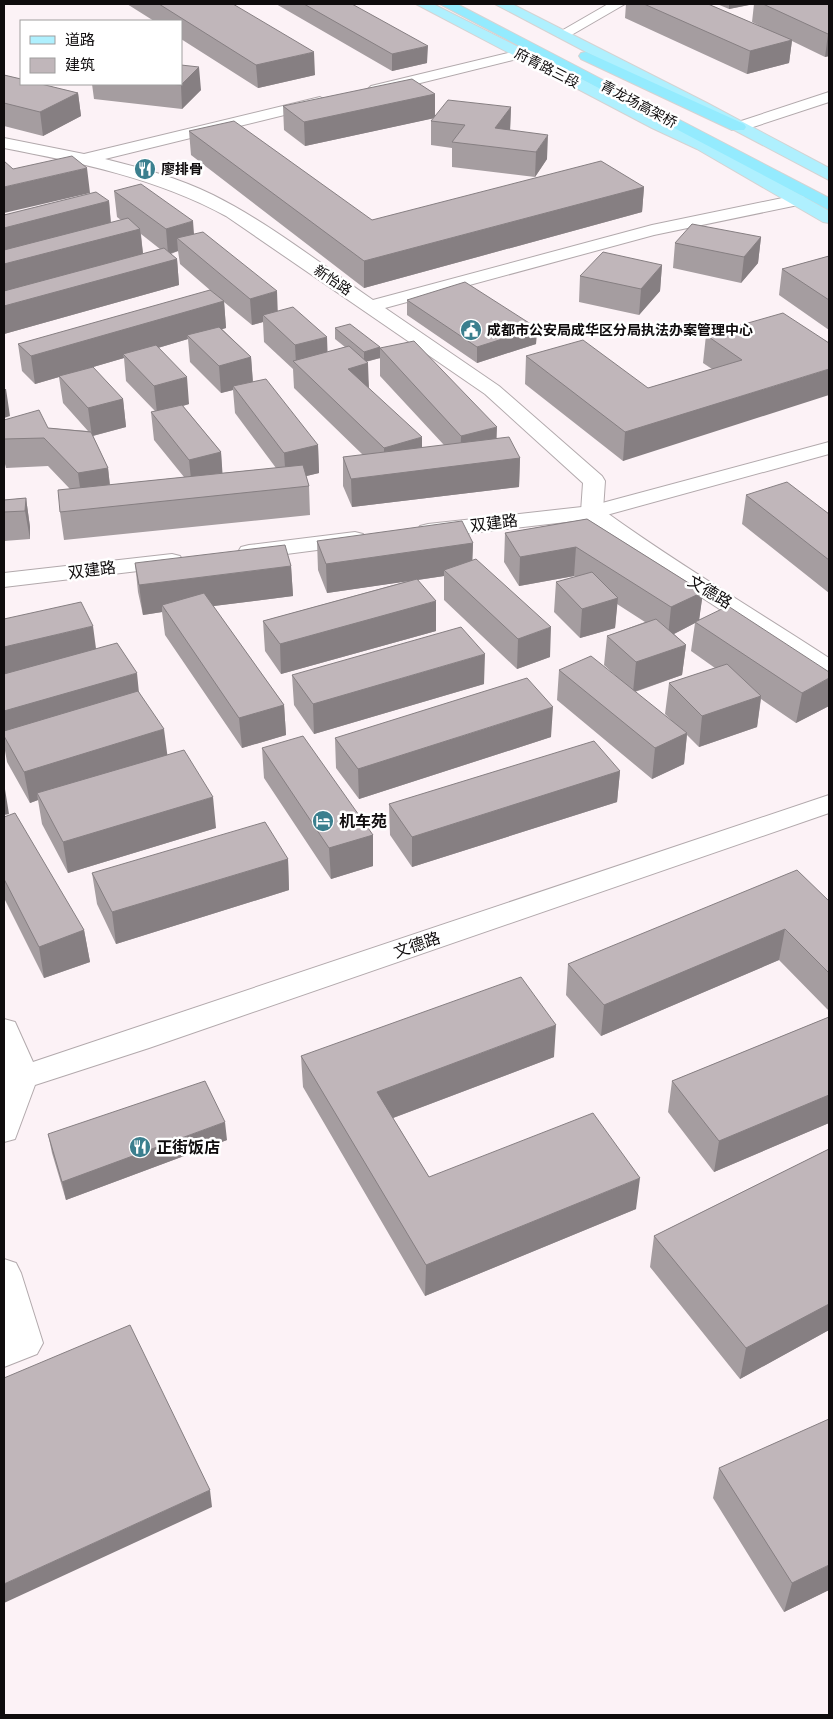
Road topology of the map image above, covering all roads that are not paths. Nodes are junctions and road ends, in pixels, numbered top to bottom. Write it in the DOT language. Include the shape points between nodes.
graph roads {
  1 [pos="423,4"];
  2 [pos="447,4"];
  3 [pos="462,4"];
  4 [pos="502,4"];
  5 [pos="618,4"];
  6 [pos="488,20"];
  7 [pos="563,34"];
  8 [pos="520,54"];
  9 [pos="366,91"];
  10 [pos="829,97"];
  11 [pos="337,98"];
  12 [pos="738,127"];
  13 [pos="4,144"];
  14 [pos="704,146"];
  15 [pos="86,158"];
  16 [pos="829,175"];
  17 [pos="829,196"];
  18 [pos="797,200"];
  19 [pos="829,206"];
  20 [pos="829,218"];
  21 [pos="371,306"];
  22 [pos="829,448"];
  23 [pos="592,512"];
  24 [pos="404,533"];
  25 [pos="374,537"];
  26 [pos="228,554"];
  27 [pos="189,559"];
  28 [pos="4,580"];
  29 [pos="829,669"];
  30 [pos="829,804"];
  31 [pos="4,1030"];
  32 [pos="13,1079"];
  33 [pos="4,1130"];
  34 [pos="4,1272"];
  35 [pos="4,1352"];
  1 -- 8 [label="main road, 府青路三段"];
  2 -- 6 [label="highway, 青龙场高架桥"];
  3 -- 6 [label="highway, 青龙场高架桥"];
  4 -- 7 [label="main road"];
  5 -- 7 [label="street"];
  6 -- 12 [label="highway" via="532,30"];
  6 -- 14 [label="highway" via="503,38"];
  6 -- 17 [label="highway, 青龙场高架桥"];
  6 -- 19 [label="highway, 青龙场高架桥"];
  7 -- 12 [label="main road"];
  8 -- 9 [label="street"];
  8 -- 14 [label="main road, 府青路三段"];
  10 -- 12 [label="street"];
  11 -- 15 [label="street"];
  12 -- 16 [label="main road"];
  13 -- 15 [label="street, 新怡路"];
  14 -- 18 [label="main road, 府青路三段"];
  15 -- 21 [label="street, 新怡路" via="204,195"];
  18 -- 20 [label="main road, 府青路三段"];
  18 -- 21 [label="street" via="652,230"];
  21 -- 23 [label="street, 新怡路" via="492,390 594,481"];
  22 -- 23 [label="street, 双建路"];
  23 -- 24 [label="street, 双建路"];
  23 -- 29 [label="street, 文德路" via="653,557"];
  25 -- 26 [label="street"];
  27 -- 28 [label="street, 双建路"];
  30 -- 32 [label="street, 文德路"];
  31 -- 32 [label="street"];
  32 -- 33 [label="street"];
  34 -- 35 [label="street" via="25,1343"];
}
